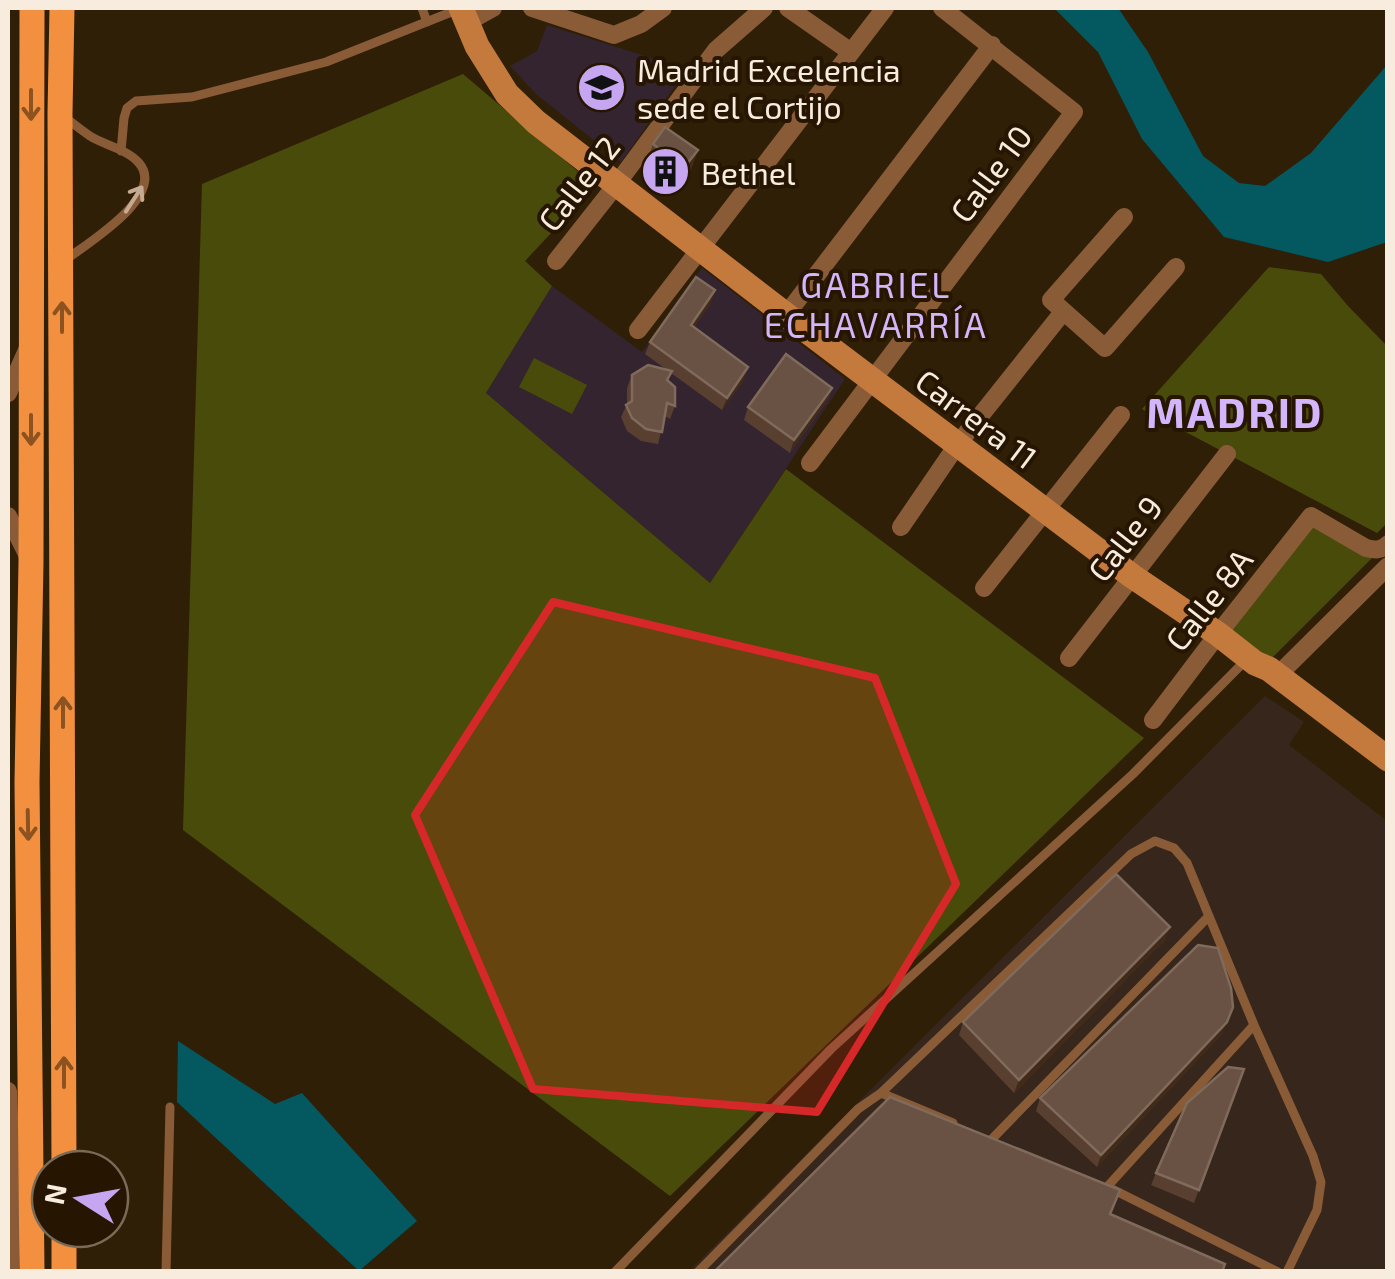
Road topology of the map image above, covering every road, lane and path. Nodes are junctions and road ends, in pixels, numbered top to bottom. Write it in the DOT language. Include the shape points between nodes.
graph roads {
  1 [pos="32,8"];
  2 [pos="62,8"];
  3 [pos="422,8"];
  4 [pos="493,8"];
  5 [pos="532,8"];
  6 [pos="663,8"];
  7 [pos="764,8"];
  8 [pos="788,8"];
  9 [pos="885,8"];
  10 [pos="942,8"];
  11 [pos="462,13"];
  12 [pos="428,22"];
  13 [pos="992,46"];
  14 [pos="850,52"];
  15 [pos="60,113"];
  16 [pos="121,151"];
  17 [pos="616,185"];
  18 [pos="1124,217"];
  19 [pos="700,250"];
  20 [pos="556,260"];
  21 [pos="62,263"];
  22 [pos="1176,267"];
  23 [pos="1062,312"];
  24 [pos="786,315"];
  25 [pos="638,330"];
  26 [pos="31,343"];
  27 [pos="873,380"];
  28 [pos="8,392"];
  29 [pos="1121,414"];
  30 [pos="957,444"];
  31 [pos="1227,454"];
  32 [pos="810,463"];
  33 [pos="1045,510"];
  34 [pos="8,516"];
  35 [pos="901,527"];
  36 [pos="1388,544"];
  37 [pos="31,562"];
  38 [pos="1388,566"];
  39 [pos="1132,576"];
  40 [pos="984,588"];
  41 [pos="1218,634"];
  42 [pos="1069,658"];
  43 [pos="1249,658"];
  44 [pos="1278,675"];
  45 [pos="1153,720"];
  46 [pos="1388,759"];
  47 [pos="18,782"];
  48 [pos="1209,916"];
  49 [pos="1254,1025"];
  50 [pos="8,1091"];
  51 [pos="881,1093"];
  52 [pos="170,1107"];
  53 [pos="955,1124"];
  54 [pos="974,1131"];
  55 [pos="992,1139"];
  56 [pos="1008,1146"];
  57 [pos="64,1149"];
  58 [pos="1090,1180"];
  59 [pos="1107,1187"];
  60 [pos="10,1272"];
  61 [pos="32,1272"];
  62 [pos="166,1272"];
  63 [pos="615,1272"];
  64 [pos="698,1272"];
  65 [pos="1278,1272"];
  66 [pos="1287,1272"];
  1 -- 26 [label="main road, one-way"];
  2 -- 15 [label="main road"];
  3 -- 12 [label="lane"];
  4 -- 11 [label="street"];
  5 -- 6 [label="street" via="618,35"];
  7 -- 17 [label="street, Calle 12" via="716,50"];
  8 -- 14 [label="street"];
  9 -- 14 [label="street"];
  10 -- 13 [label="street"];
  11 -- 12 [label="lane"];
  11 -- 17 [label="street, Carrera 11" via="507,94"];
  12 -- 16 [label="lane" via="326,62 192,97 136,102 127,108"];
  13 -- 24 [label="street"];
  13 -- 27 [label="street, Calle 10" via="1074,112"];
  14 -- 19 [label="street"];
  15 -- 16 [label="lane"];
  15 -- 21 [label="main road"];
  21 -- 16 [label="lane, one-way" via="142,195 140,163"];
  17 -- 19 [label="street, Carrera 11"];
  17 -- 20 [label="street, Calle 12"];
  18 -- 23 [label="street" via="1051,300"];
  19 -- 24 [label="street, Carrera 11"];
  19 -- 25 [label="street"];
  57 -- 21 [label="main road, one-way"];
  22 -- 23 [label="street" via="1105,348"];
  23 -- 30 [label="street"];
  24 -- 27 [label="street, Carrera 11"];
  26 -- 28 [label="street"];
  26 -- 37 [label="main road, one-way"];
  27 -- 30 [label="street, Carrera 11"];
  27 -- 32 [label="street, Calle 10"];
  29 -- 33 [label="street"];
  30 -- 33 [label="street, Carrera 11"];
  30 -- 35 [label="street"];
  31 -- 39 [label="street, Calle 9"];
  33 -- 39 [label="street, Carrera 11"];
  33 -- 40 [label="street"];
  34 -- 37 [label="street"];
  36 -- 41 [label="street, Calle 8A" via="1366,548 1311,516"];
  37 -- 47 [label="main road"];
  38 -- 44 [label="street"];
  39 -- 41 [label="street, Carrera 11"];
  39 -- 42 [label="street, Calle 9"];
  41 -- 43 [label="street, Carrera 11"];
  41 -- 45 [label="street, Calle 8A"];
  43 -- 44 [label="street, Carrera 11"];
  43 -- 63 [label="lane" via="1133,774 831,1049"];
  44 -- 46 [label="street, Carrera 11"];
  47 -- 61 [label="main road, one-way"];
  48 -- 49 [label="lane"];
  48 -- 51 [label="lane" via="1187,863 1155,841 1131,854"];
  48 -- 55 [label="lane"];
  49 -- 59 [label="lane"];
  49 -- 66 [label="lane" via="1322,1182 1318,1210"];
  50 -- 60 [label="street"];
  51 -- 53 [label="lane"];
  51 -- 64 [label="lane"];
  52 -- 62 [label="lane"];
  54 -- 55 [label="lane"];
  55 -- 56 [label="lane"];
  58 -- 59 [label="lane"];
  59 -- 65 [label="lane"];
}
